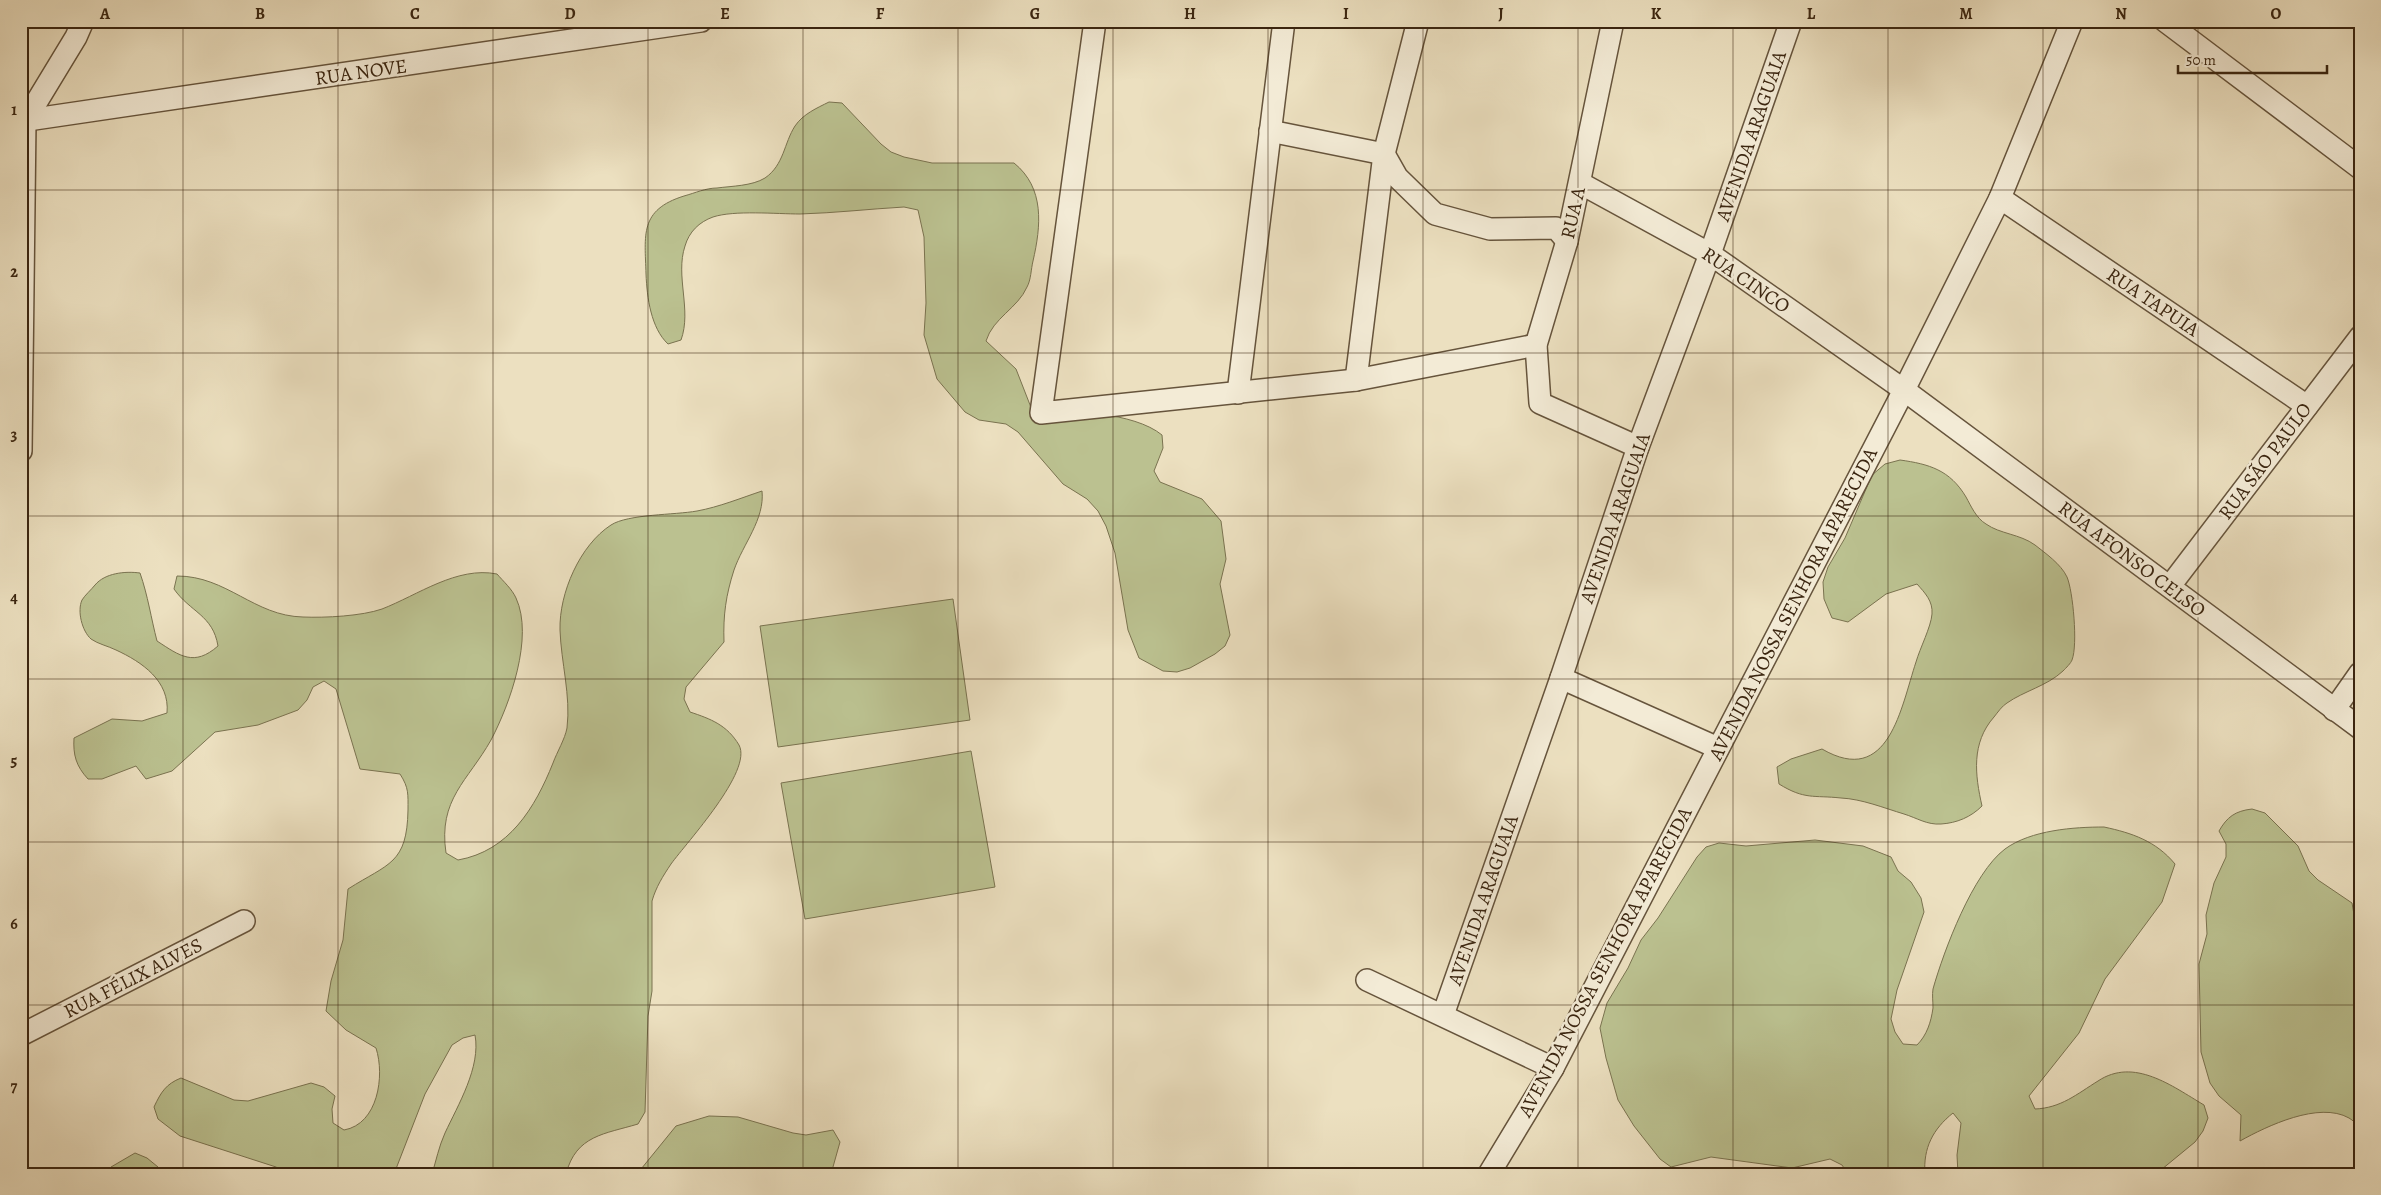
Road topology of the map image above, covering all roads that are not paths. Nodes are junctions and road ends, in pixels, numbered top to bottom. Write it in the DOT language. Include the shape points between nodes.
graph roads {
  1 [pos="83,21"];
  2 [pos="701,21"];
  3 [pos="1095,21"];
  4 [pos="1284,21"];
  5 [pos="1418,21"];
  6 [pos="1613,21"];
  7 [pos="1791,21"];
  8 [pos="2072,21"];
  9 [pos="2165,21"];
  10 [pos="23,121"];
  11 [pos="1270,131"];
  12 [pos="1384,154"];
  13 [pos="2360,168"];
  14 [pos="1580,183"];
  15 [pos="2000,198"];
  16 [pos="1567,241"];
  17 [pos="1710,254"];
  18 [pos="2360,337"];
  19 [pos="1536,346"];
  20 [pos="1356,380"];
  21 [pos="1904,390"];
  22 [pos="1238,393"];
  23 [pos="2307,406"];
  24 [pos="1638,447"];
  25 [pos="21,451"];
  26 [pos="2170,586"];
  27 [pos="2360,674"];
  28 [pos="1561,678"];
  29 [pos="2334,710"];
  30 [pos="2360,728"];
  31 [pos="1718,748"];
  32 [pos="244,921"];
  33 [pos="1367,980"];
  34 [pos="1443,1015"];
  35 [pos="21,1035"];
  36 [pos="1553,1068"];
  37 [pos="1489,1174"];
  1 -- 10 [label="street"];
  2 -- 10 [label="street, RUA NOVE"];
  3 -- 22 [label="street" via="1041,413"];
  4 -- 11 [label="street"];
  5 -- 12 [label="street"];
  6 -- 14 [label="street, RUA A"];
  7 -- 17 [label="street, AVENIDA ARAGUAIA"];
  8 -- 15 [label="street, AVENIDA NOSSA SENHORA APARECIDA"];
  9 -- 13 [label="street"];
  10 -- 25 [label="street"];
  11 -- 12 [label="street"];
  11 -- 22 [label="street"];
  12 -- 16 [label="street" via="1397,177 1435,214 1490,230 1556,228"];
  12 -- 20 [label="street"];
  14 -- 16 [label="street, RUA A"];
  14 -- 17 [label="street, RUA CINCO"];
  15 -- 21 [label="street, AVENIDA NOSSA SENHORA APARECIDA"];
  15 -- 23 [label="street, RUA TAPUIA"];
  16 -- 19 [label="street, RUA A"];
  17 -- 21 [label="street, RUA CINCO"];
  17 -- 24 [label="street, AVENIDA ARAGUAIA"];
  18 -- 23 [label="street, RUA SÃO PAULO"];
  19 -- 20 [label="street"];
  19 -- 24 [label="street, RUA A" via="1540,403"];
  20 -- 22 [label="street"];
  21 -- 26 [label="street, RUA AFONSO CELSO"];
  21 -- 31 [label="street, AVENIDA NOSSA SENHORA APARECIDA"];
  23 -- 26 [label="street, RUA SÃO PAULO"];
  24 -- 28 [label="street, AVENIDA ARAGUAIA"];
  26 -- 29 [label="street, RUA AFONSO CELSO"];
  27 -- 29 [label="street"];
  28 -- 31 [label="street"];
  28 -- 34 [label="street, AVENIDA ARAGUAIA"];
  29 -- 30 [label="street, RUA AFONSO CELSO"];
  31 -- 36 [label="street, AVENIDA NOSSA SENHORA APARECIDA"];
  32 -- 35 [label="street, RUA FÉLIX ALVES"];
  33 -- 34 [label="street"];
  34 -- 36 [label="street"];
  36 -- 37 [label="street, AVENIDA NOSSA SENHORA APARECIDA"];
}
